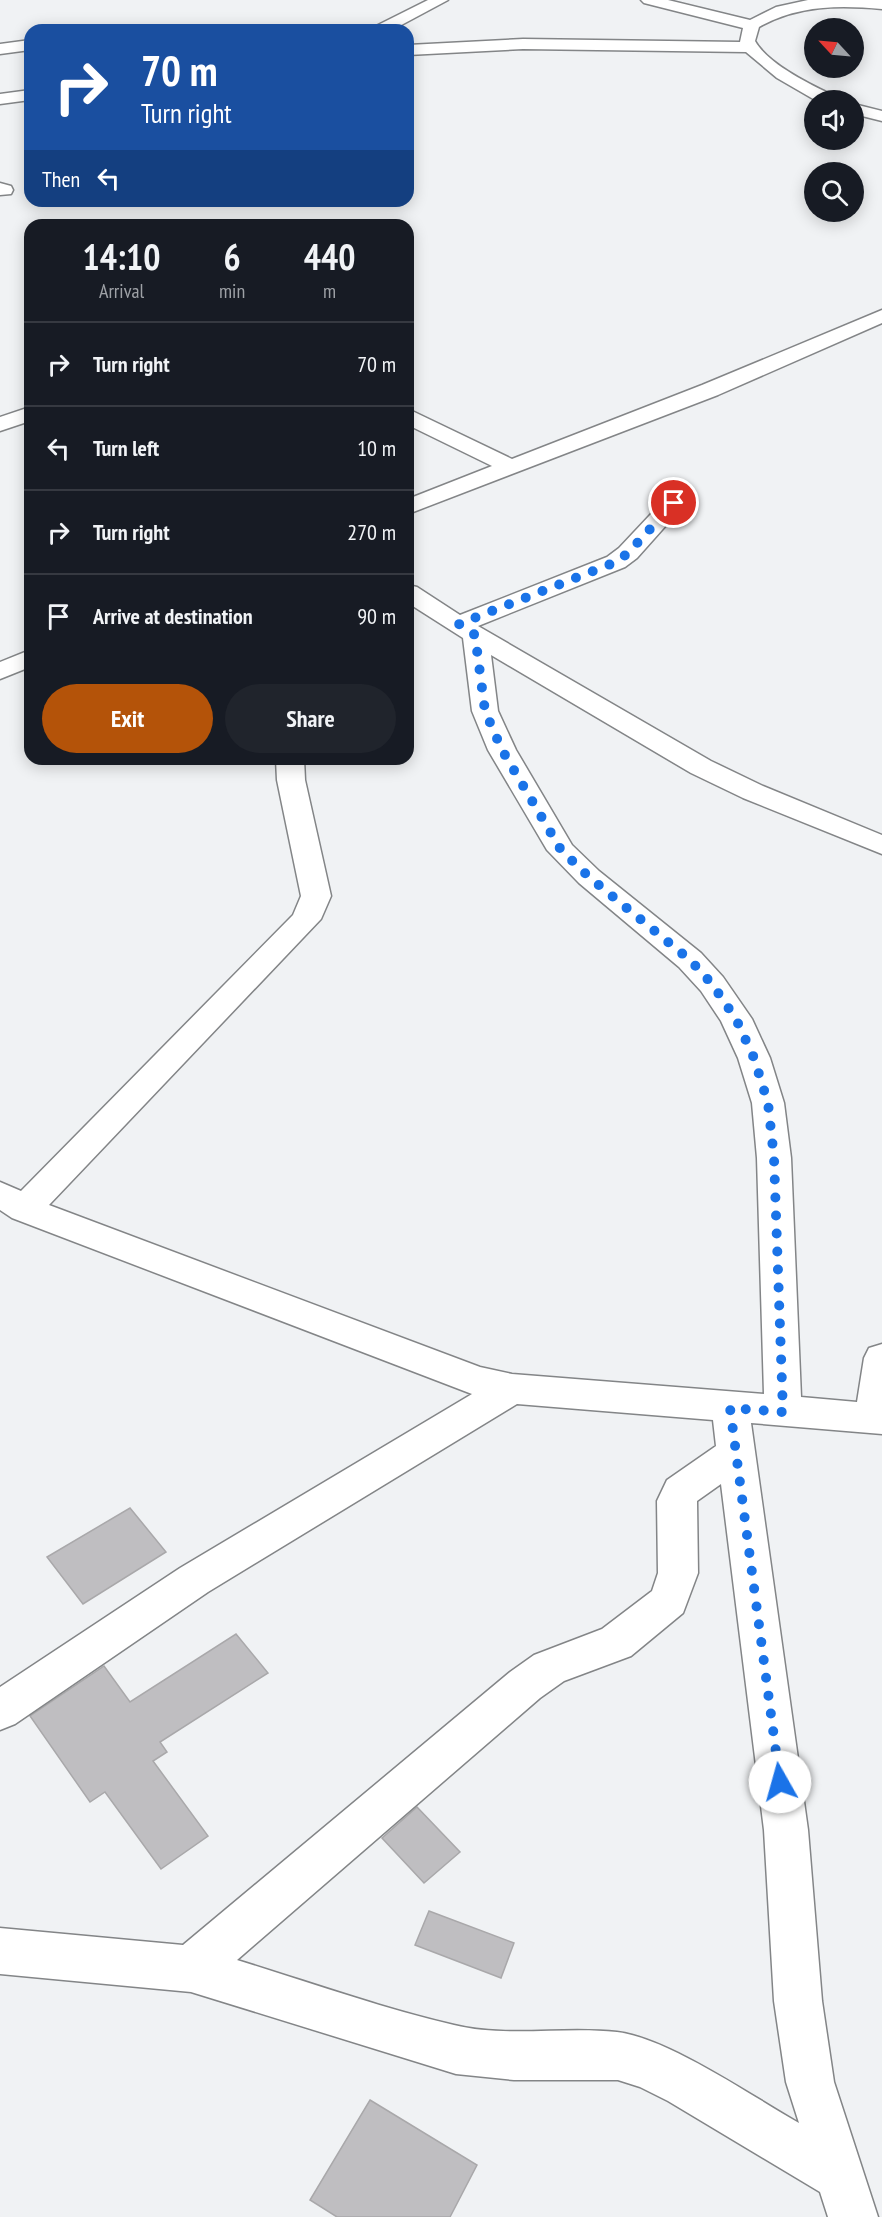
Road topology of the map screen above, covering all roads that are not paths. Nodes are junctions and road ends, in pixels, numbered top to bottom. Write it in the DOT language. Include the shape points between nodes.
graph roads {
  1 [pos="440,0"];
  2 [pos="649,0"];
  3 [pos="882,4"];
  4 [pos="392,24"];
  5 [pos="752,26"];
  6 [pos="24,46"];
  7 [pos="748,48"];
  8 [pos="0,49"];
  9 [pos="414,50"];
  10 [pos="6,81"];
  11 [pos="808,90"];
  12 [pos="16,97"];
  13 [pos="864,112"];
  14 [pos="882,116"];
  15 [pos="882,316"];
  16 [pos="24,416"];
  17 [pos="414,419"];
  18 [pos="0,424"];
  19 [pos="511,467"];
  20 [pos="674,503"];
  21 [pos="414,505"];
  22 [pos="414,596"];
  23 [pos="467,630"];
  24 [pos="24,661"];
  25 [pos="0,671"];
  26 [pos="290,765"];
  27 [pos="882,845"];
  28 [pos="12,1202"];
  29 [pos="882,1358"];
  30 [pos="512,1389"];
  31 [pos="730,1408"];
  32 [pos="783,1412"];
  33 [pos="877,1419"];
  34 [pos="736,1452"];
  35 [pos="0,1711"];
  36 [pos="0,1951"];
  37 [pos="191,1969"];
  38 [pos="837,2174"];
  39 [pos="853,2217"];
  1 -- 4 [label="street"];
  2 -- 5 [label="street"];
  3 -- 5 [label="street" via="813,1 775,10"];
  5 -- 7 [label="street"];
  6 -- 8 [label="street"];
  7 -- 9 [label="street" via="523,44"];
  7 -- 11 [label="street"];
  10 -- 12 [label="street"];
  13 -- 14 [label="street"];
  15 -- 19 [label="street" via="711,390"];
  16 -- 18 [label="street"];
  17 -- 19 [label="street"];
  19 -- 21 [label="street"];
  20 -- 23 [label="street" via="616,562"];
  22 -- 23 [label="street"];
  23 -- 27 [label="street" via="701,767"];
  23 -- 32 [label="street" via="485,711 502,750 561,850 690,960 736,1019 754,1058 768,1103 774,1158"];
  24 -- 25 [label="street"];
  26 -- 28 [label="street" via="316,896 306,919"];
  28 -- 30 [label="street" via="442,1369"];
  29 -- 33 [label="street"];
  30 -- 31 [label="street"];
  30 -- 35 [label="street" via="195,1580"];
  31 -- 32 [label="street"];
  31 -- 34 [label="street"];
  32 -- 33 [label="street"];
  34 -- 37 [label="street" via="681,1491 677,1501 678,1573 669,1601 616,1643 549,1668 525,1685"];
  34 -- 38 [label="street" via="786,1830 798,2001 810,2082"];
  36 -- 37 [label="street"];
  37 -- 38 [label="street" via="456,2050 514,2056 618,2056 648,2065"];
  38 -- 39 [label="street"];
}
